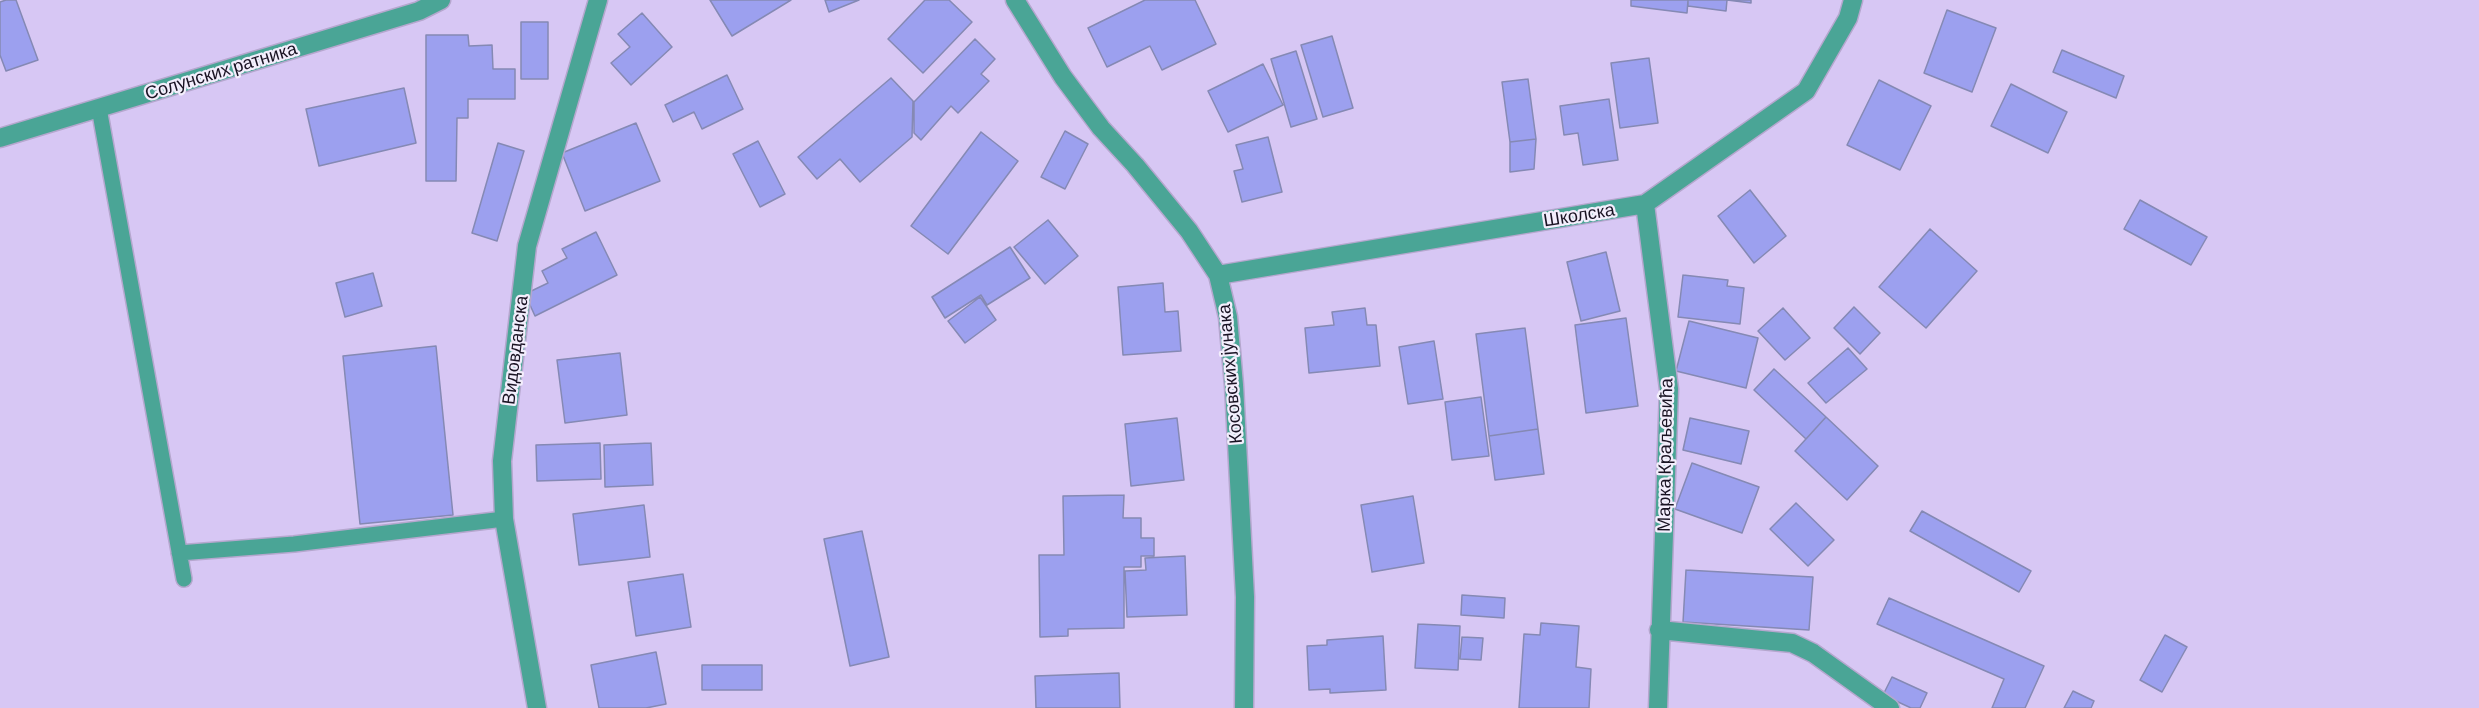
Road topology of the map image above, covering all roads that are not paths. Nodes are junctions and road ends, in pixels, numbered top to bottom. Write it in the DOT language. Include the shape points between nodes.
graph roads {
  1 [pos="441,0"];
  2 [pos="598,0"];
  3 [pos="1015,0"];
  4 [pos="1852,0"];
  5 [pos="99,108"];
  6 [pos="0,138"];
  7 [pos="1645,204"];
  8 [pos="1218,275"];
  9 [pos="504,519"];
  10 [pos="179,553"];
  11 [pos="184,579"];
  12 [pos="1659,630"];
  13 [pos="537,708"];
  14 [pos="1244,708"];
  15 [pos="1658,708"];
  16 [pos="1890,708"];
  1 -- 5 [label="street, Солунских ратника" via="419,11"];
  2 -- 9 [label="street, Видовданска" via="527,246 502,461"];
  3 -- 8 [label="street, Косовских јунака" via="1063,77 1189,231"];
  4 -- 7 [label="street, Школска" via="1848,18 1806,91"];
  5 -- 6 [label="street, Солунских ратника"];
  5 -- 10 [label="lane"];
  7 -- 8 [label="street, Школска"];
  7 -- 12 [label="street, Марка Краљевића" via="1669,389"];
  8 -- 14 [label="street, Косовских јунака" via="1228,317 1234,385 1245,597"];
  9 -- 10 [label="lane" via="294,544"];
  9 -- 13 [label="street, Видовданска"];
  10 -- 11 [label="lane"];
  12 -- 15 [label="street, Марка Краљевића"];
  12 -- 16 [label="street" via="1792,643 1813,653"];
}
